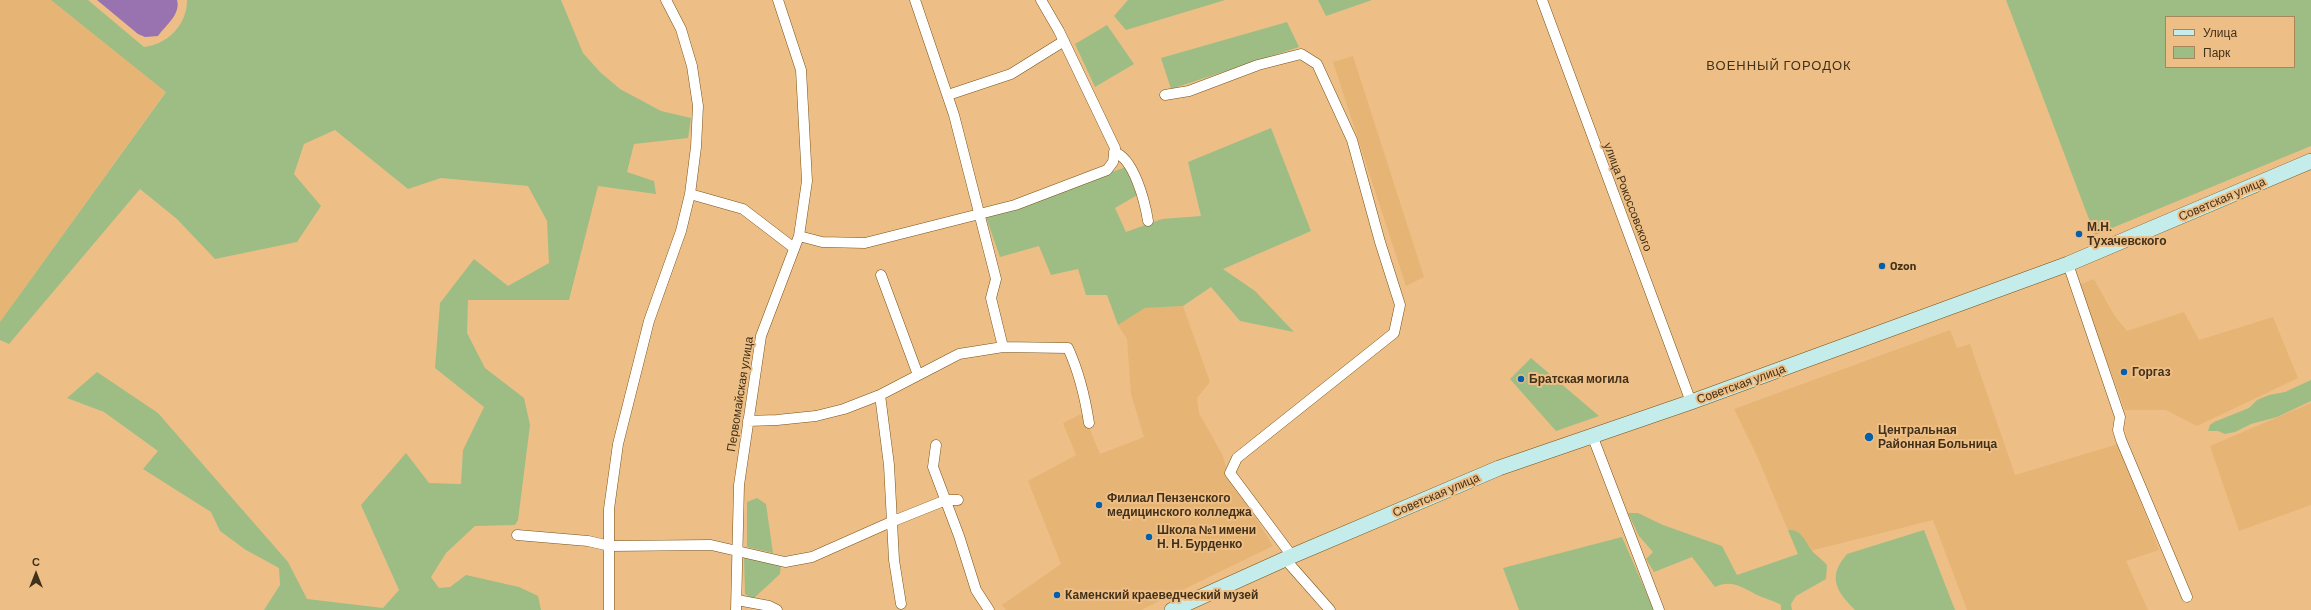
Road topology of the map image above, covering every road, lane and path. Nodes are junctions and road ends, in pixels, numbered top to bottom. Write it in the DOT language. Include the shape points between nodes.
graph roads {
  1 [pos="666,0"];
  2 [pos="778,0"];
  3 [pos="915,0"];
  4 [pos="1041,0"];
  5 [pos="1542,0"];
  6 [pos="1064,41"];
  7 [pos="948,95"];
  8 [pos="1165,95"];
  9 [pos="1114,152"];
  10 [pos="2311,161"];
  11 [pos="690,194"];
  12 [pos="978,214"];
  13 [pos="1148,221"];
  14 [pos="799,236"];
  15 [pos="794,248"];
  16 [pos="2068,264"];
  17 [pos="881,275"];
  18 [pos="1003,347"];
  19 [pos="918,375"];
  20 [pos="880,395"];
  21 [pos="1691,402"];
  22 [pos="748,421"];
  23 [pos="1089,423"];
  24 [pos="1592,435"];
  25 [pos="936,445"];
  26 [pos="946,500"];
  27 [pos="958,500"];
  28 [pos="891,522"];
  29 [pos="517,535"];
  30 [pos="610,546"];
  31 [pos="738,551"];
  32 [pos="1288,557"];
  33 [pos="2187,597"];
  34 [pos="982,599"];
  35 [pos="900,604"];
  36 [pos="736,605"];
  37 [pos="609,610"];
  38 [pos="777,610"];
  39 [pos="978,610"];
  40 [pos="989,610"];
  41 [pos="1172,610"];
  42 [pos="1330,610"];
  43 [pos="1659,610"];
  1 -- 11 [label="street" via="681,29 692,66 698,106"];
  2 -- 14 [label="street, Первомайская улица" via="801,70 807,181"];
  3 -- 7 [label="street"];
  4 -- 6 [label="street"];
  5 -- 21 [label="street, улица Рокоссовского"];
  6 -- 7 [label="street" via="1011,74"];
  6 -- 9 [label="street" via="1115,148"];
  7 -- 12 [label="street"];
  8 -- 32 [label="street" via="1189,91 1258,65 1301,54 1317,64 1352,140 1400,305 1394,333 1237,458 1230,473"];
  9 -- 12 [label="street" via="1107,170 1015,204"];
  9 -- 13 [label="street" via="1120,154 1135,176 1145,200"];
  10 -- 16 [label="main road, Советская улица"];
  11 -- 15 [label="street" via="743,209"];
  11 -- 30 [label="street" via="649,321 628,400 618,444 609,509"];
  12 -- 14 [label="street" via="865,243 822,242"];
  12 -- 18 [label="street" via="996,279 991,298"];
  14 -- 15 [label="street, Первомайская улица"];
  15 -- 22 [label="street, Первомайская улица" via="761,336"];
  16 -- 21 [label="main road, Советская улица"];
  16 -- 33 [label="street" via="2120,417 2118,430 2121,440"];
  17 -- 19 [label="street"];
  18 -- 19 [label="street" via="959,354"];
  18 -- 23 [label="street" via="1068,348 1076,364"];
  19 -- 20 [label="street"];
  20 -- 22 [label="street" via="844,409 816,416"];
  20 -- 28 [label="street" via="889,465"];
  21 -- 24 [label="main road, Советская улица"];
  22 -- 31 [label="street, Первомайская улица" via="739,486"];
  24 -- 32 [label="main road, Советская улица" via="1499,468"];
  24 -- 43 [label="street"];
  25 -- 26 [label="street" via="933,467"];
  26 -- 27 [label="street"];
  26 -- 28 [label="street"];
  26 -- 34 [label="street" via="976,590"];
  28 -- 31 [label="street" via="812,558 785,562"];
  28 -- 35 [label="street"];
  29 -- 30 [label="street" via="588,541"];
  30 -- 31 [label="street" via="711,545"];
  30 -- 37 [label="street"];
  31 -- 36 [label="street, Первомайская улица"];
  32 -- 41 [label="main road, Советская улица"];
  32 -- 42 [label="street"];
  34 -- 39 [label="street"];
  34 -- 40 [label="street"];
  36 -- 38 [label="street" via="769,606"];
}
